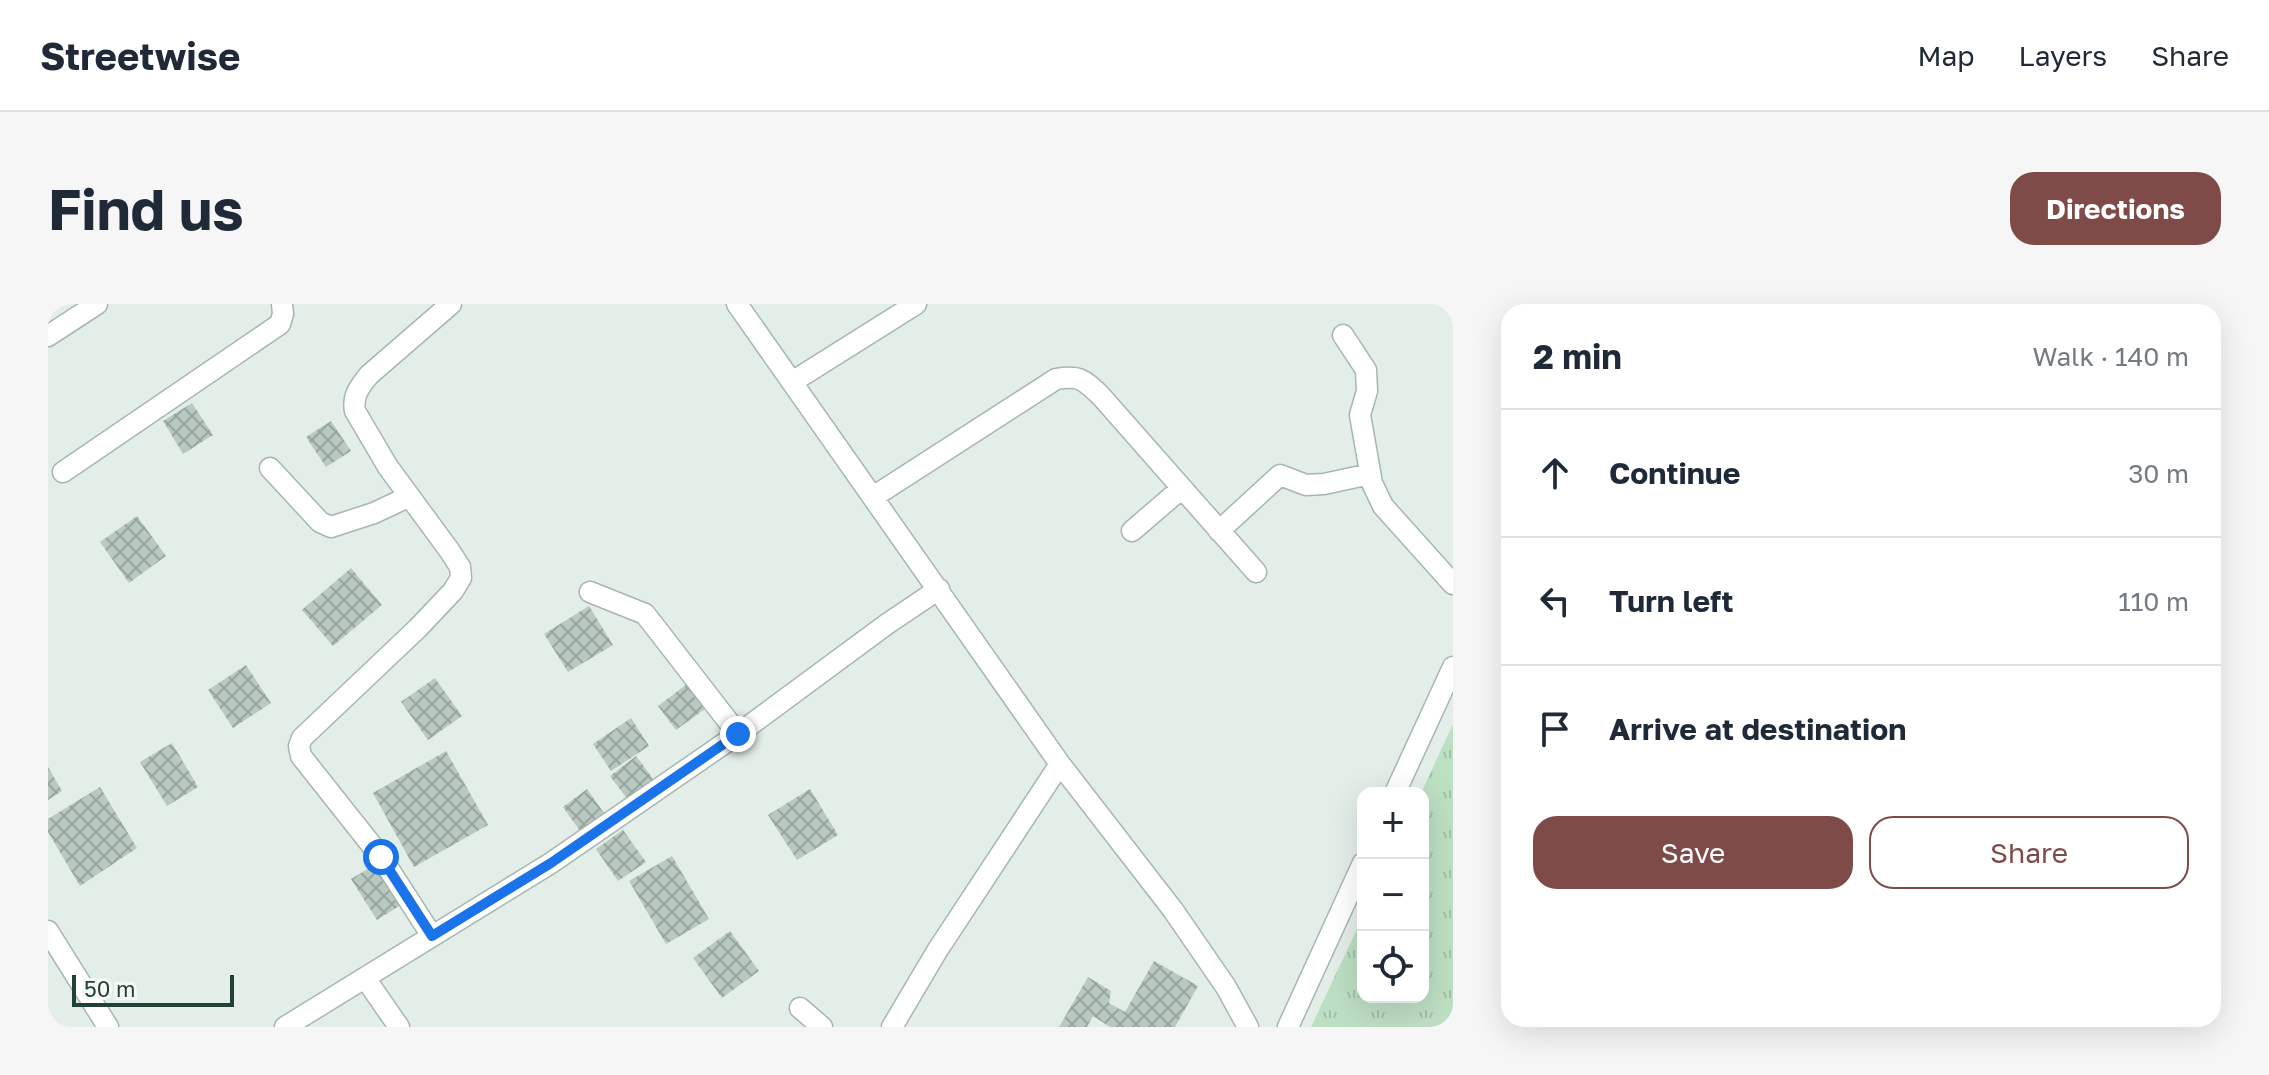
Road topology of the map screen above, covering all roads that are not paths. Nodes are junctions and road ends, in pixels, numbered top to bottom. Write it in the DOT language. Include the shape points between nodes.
graph roads {
  1 [pos="97,304"];
  2 [pos="282,304"];
  3 [pos="451,304"];
  4 [pos="737,304"];
  5 [pos="916,304"];
  6 [pos="1343,335"];
  7 [pos="48,336"];
  8 [pos="792,382"];
  9 [pos="270,468"];
  10 [pos="63,472"];
  11 [pos="1370,474"];
  12 [pos="1182,488"];
  13 [pos="408,497"];
  14 [pos="873,497"];
  15 [pos="1132,531"];
  16 [pos="1219,531"];
  17 [pos="1256,572"];
  18 [pos="1453,584"];
  19 [pos="939,589"];
  20 [pos="590,592"];
  21 [pos="1453,667"];
  22 [pos="738,734"];
  23 [pos="1060,764"];
  24 [pos="1398,787"];
  25 [pos="1357,876"];
  26 [pos="48,931"];
  27 [pos="432,936"];
  28 [pos="365,978"];
  29 [pos="800,1008"];
  30 [pos="108,1027"];
  31 [pos="285,1027"];
  32 [pos="399,1027"];
  33 [pos="822,1027"];
  34 [pos="892,1027"];
  35 [pos="1248,1027"];
  36 [pos="1288,1027"];
  1 -- 7 [label="street"];
  2 -- 10 [label="street" via="280,324"];
  3 -- 13 [label="street" via="369,375 354,403"];
  4 -- 8 [label="street"];
  5 -- 8 [label="street"];
  6 -- 11 [label="street" via="1366,370 1360,415"];
  8 -- 14 [label="street"];
  9 -- 13 [label="street" via="320,522 331,527"];
  11 -- 16 [label="street" via="1306,485 1280,475"];
  11 -- 18 [label="street" via="1383,506"];
  12 -- 14 [label="street" via="1100,395 1071,376 1056,379"];
  12 -- 15 [label="street"];
  12 -- 16 [label="street"];
  13 -- 27 [label="street" via="449,550 461,578 299,746 301,756 381,857"];
  14 -- 19 [label="street"];
  16 -- 17 [label="street"];
  19 -- 22 [label="street"];
  19 -- 23 [label="street"];
  20 -- 22 [label="street" via="645,614"];
  21 -- 24 [label="street"];
  22 -- 27 [label="street" via="551,863"];
  23 -- 34 [label="street"];
  23 -- 35 [label="street" via="1173,910"];
  25 -- 36 [label="street"];
  26 -- 30 [label="street"];
  27 -- 28 [label="street"];
  28 -- 31 [label="street"];
  28 -- 32 [label="street"];
  29 -- 33 [label="street"];
}
